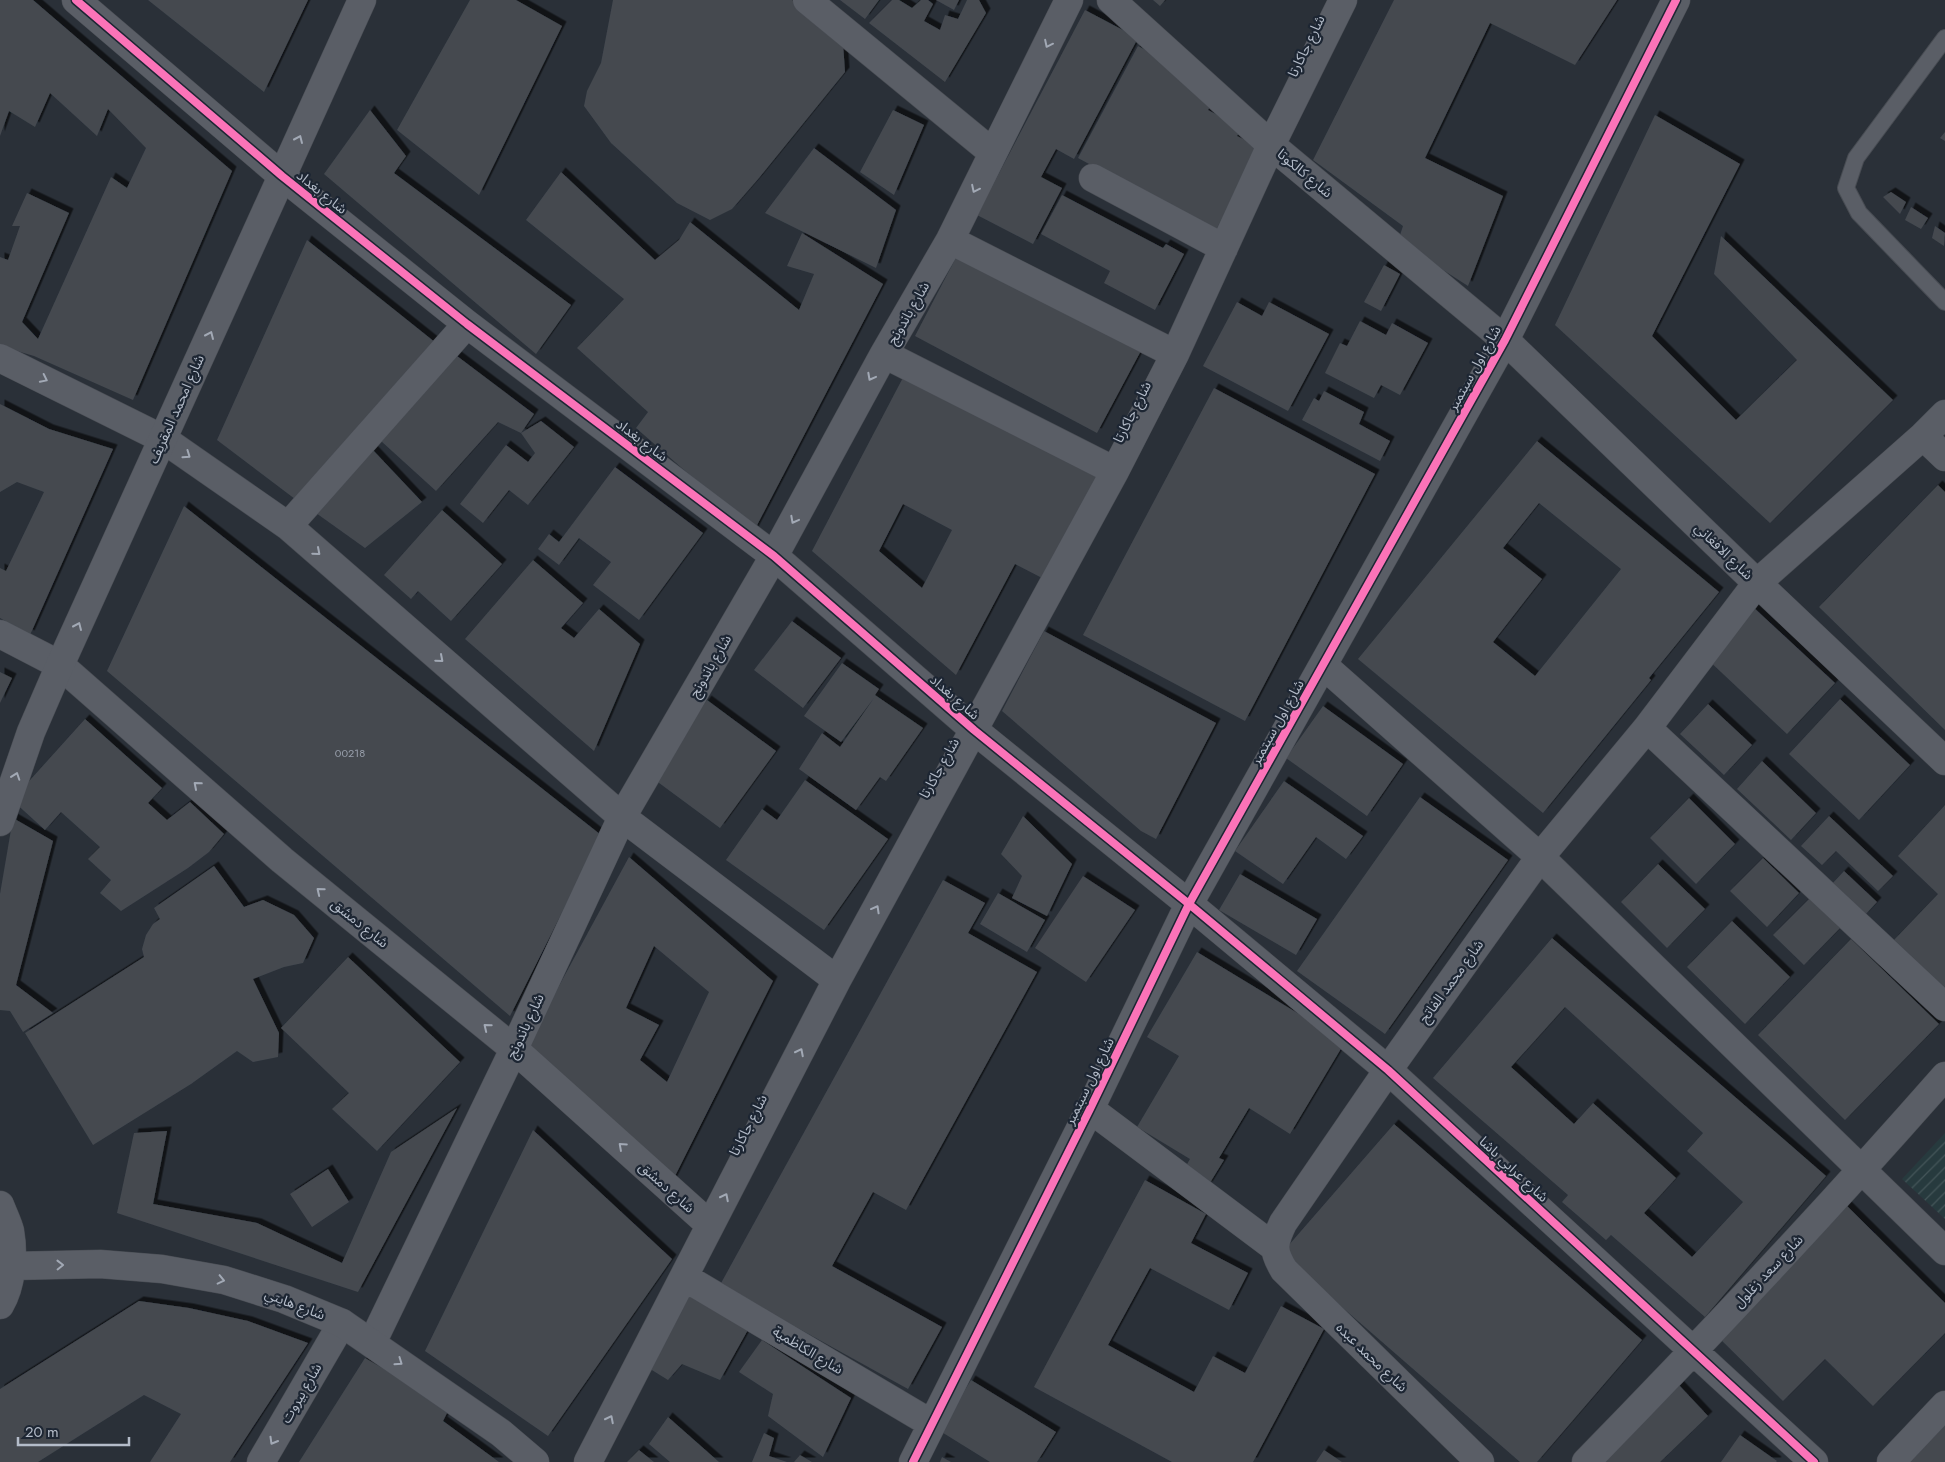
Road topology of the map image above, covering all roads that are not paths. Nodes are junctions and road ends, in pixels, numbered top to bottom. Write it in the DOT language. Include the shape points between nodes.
graph roads {
  1 [pos="76,0"];
  2 [pos="362,0"];
  3 [pos="807,0"];
  4 [pos="1069,0"];
  5 [pos="1111,0"];
  6 [pos="1343,0"];
  7 [pos="1676,0"];
  8 [pos="1945,38"];
  9 [pos="1271,145"];
  10 [pos="993,153"];
  11 [pos="282,176"];
  12 [pos="1093,178"];
  13 [pos="950,240"];
  14 [pos="1224,248"];
  15 [pos="1945,302"];
  16 [pos="467,324"];
  17 [pos="1505,340"];
  18 [pos="884,354"];
  19 [pos="1175,354"];
  20 [pos="0,358"];
  21 [pos="1945,414"];
  22 [pos="1923,436"];
  23 [pos="163,439"];
  24 [pos="1945,457"];
  25 [pos="1115,470"];
  26 [pos="288,526"];
  27 [pos="774,556"];
  28 [pos="1757,583"];
  29 [pos="0,634"];
  30 [pos="60,665"];
  31 [pos="1323,666"];
  32 [pos="1647,728"];
  33 [pos="974,730"];
  34 [pos="1945,761"];
  35 [pos="622,817"];
  36 [pos="0,822"];
  37 [pos="1540,857"];
  38 [pos="1189,904"];
  39 [pos="837,980"];
  40 [pos="1945,1007"];
  41 [pos="514,1049"];
  42 [pos="1388,1070"];
  43 [pos="1945,1076"];
  44 [pos="1090,1109"];
  45 [pos="1862,1170"];
  46 [pos="0,1205"];
  47 [pos="710,1225"];
  48 [pos="1274,1247"];
  49 [pos="1945,1251"];
  50 [pos="12,1266"];
  51 [pos="684,1276"];
  52 [pos="0,1305"];
  53 [pos="342,1323"];
  54 [pos="372,1343"];
  55 [pos="1693,1351"];
  56 [pos="1945,1405"];
  57 [pos="932,1424"];
  58 [pos="261,1462"];
  59 [pos="535,1462"];
  60 [pos="588,1462"];
  61 [pos="913,1462"];
  62 [pos="1480,1462"];
  63 [pos="1586,1462"];
  64 [pos="1814,1462"];
  65 [pos="1891,1462"];
  1 -- 11 [label="street, شارع بغداد"];
  11 -- 2 [label="street, شارع امحمد المقريف, one-way"];
  3 -- 10 [label="street"];
  4 -- 10 [label="street, شارع باندونج, one-way"];
  5 -- 9 [label="street, شارع كالكوتا"];
  6 -- 9 [label="street, شارع جاكارتا"];
  7 -- 17 [label="street, شارع اول سبتمبر"];
  8 -- 15 [label="lane" via="1856,158 1846,188 1859,214"];
  9 -- 14 [label="street, شارع جاكارتا"];
  9 -- 17 [label="street, شارع كالكوتا"];
  10 -- 13 [label="street, شارع باندونج, one-way"];
  11 -- 16 [label="street, شارع بغداد"];
  23 -- 11 [label="street, شارع امحمد المقريف, one-way"];
  12 -- 14 [label="street"];
  13 -- 18 [label="street, شارع باندونج"];
  13 -- 19 [label="street"];
  14 -- 19 [label="street, شارع جاكارتا"];
  16 -- 26 [label="street"];
  16 -- 27 [label="street, شارع بغداد"];
  17 -- 28 [label="street, شارع الافغاني"];
  17 -- 31 [label="street, شارع اول سبتمبر"];
  18 -- 25 [label="street"];
  18 -- 27 [label="street, شارع باندونج, one-way"];
  19 -- 25 [label="street, شارع جاكارتا"];
  20 -- 23 [label="street, one-way"];
  21 -- 22 [label="street, شارع محمد الفاتح"];
  22 -- 24 [label="street"];
  22 -- 28 [label="street, شارع محمد الفاتح"];
  23 -- 26 [label="street, one-way"];
  30 -- 23 [label="street, شارع امحمد المقريف, one-way"];
  25 -- 33 [label="street, شارع جاكارتا"];
  26 -- 35 [label="street, one-way"];
  27 -- 33 [label="street, شارع بغداد"];
  27 -- 35 [label="street, شارع باندونج"];
  28 -- 32 [label="street, شارع محمد الفاتح"];
  28 -- 34 [label="street, شارع الافغاني"];
  29 -- 30 [label="street, شارع دمشق"];
  36 -- 30 [label="street, شارع امحمد المقريف, one-way" via="31,732"];
  41 -- 30 [label="street, شارع دمشق, one-way" via="282,860"];
  31 -- 37 [label="street"];
  31 -- 38 [label="street, شارع اول سبتمبر"];
  32 -- 37 [label="street, شارع محمد الفاتح"];
  32 -- 40 [label="street"];
  33 -- 38 [label="street, شارع بغداد"];
  39 -- 33 [label="street, شارع جاكارتا, one-way"];
  35 -- 39 [label="street"];
  35 -- 41 [label="street, شارع باندونج"];
  37 -- 42 [label="street, شارع محمد الفاتح"];
  37 -- 45 [label="street"];
  38 -- 42 [label="street, شارع عرابي باشا"];
  38 -- 44 [label="street, شارع اول سبتمبر"];
  47 -- 39 [label="street, شارع جاكارتا, one-way"];
  47 -- 41 [label="street, شارع دمشق, one-way"];
  41 -- 54 [label="street, شارع باندونج"];
  42 -- 48 [label="street, شارع محمد الفاتح" via="1283,1223"];
  42 -- 55 [label="street, شارع عرابي باشا"];
  43 -- 45 [label="street, شارع سعد زغلول"];
  44 -- 48 [label="street"];
  44 -- 57 [label="street, شارع اول سبتمبر"];
  45 -- 49 [label="street"];
  45 -- 55 [label="street, شارع سعد زغلول"];
  46 -- 50 [label="street" via="10,1230"];
  47 -- 51 [label="street, شارع جاكارتا"];
  48 -- 62 [label="street, شارع محمد عبده" via="1275,1256 1284,1270"];
  50 -- 52 [label="street"];
  50 -- 53 [label="street, شارع هايتي, one-way" via="100,1264 181,1272 224,1280 284,1299"];
  51 -- 57 [label="street, شارع الكاظمية"];
  60 -- 51 [label="street, شارع جاكارتا, one-way"];
  53 -- 54 [label="street, شارع هايتي"];
  53 -- 58 [label="street, شارع بيروت, one-way"];
  54 -- 59 [label="street, شارع هايتي, one-way" via="501,1433"];
  55 -- 63 [label="street, شارع سعد زغلول"];
  55 -- 64 [label="street, شارع عرابي باشا"];
  56 -- 65 [label="street"];
  57 -- 61 [label="street, شارع اول سبتمبر"];
}
